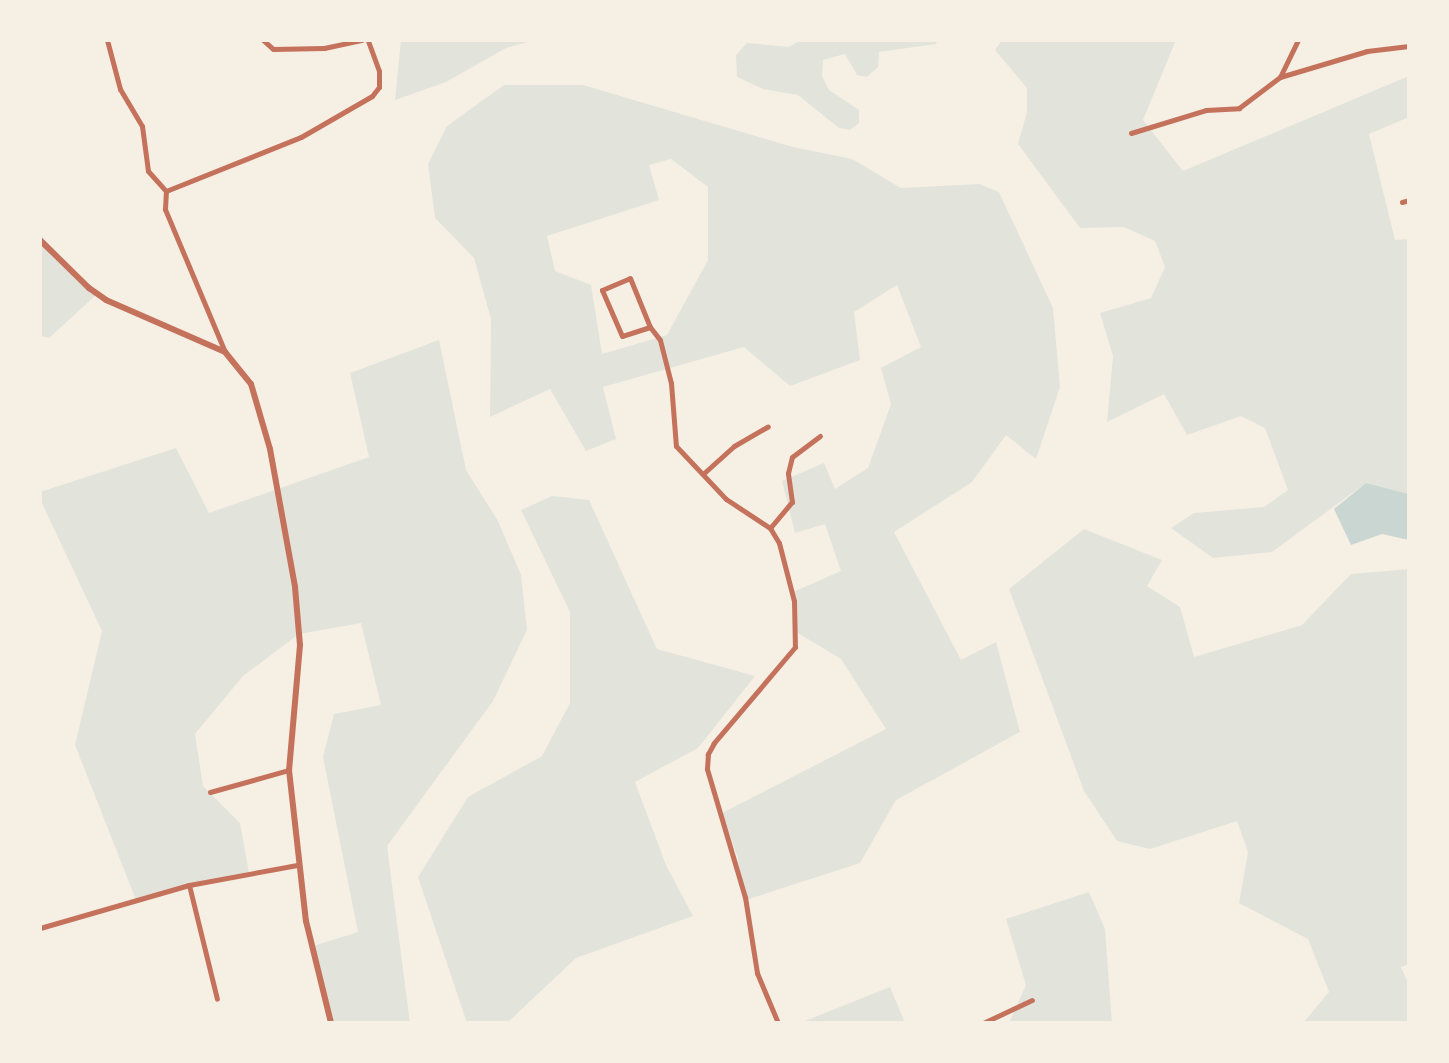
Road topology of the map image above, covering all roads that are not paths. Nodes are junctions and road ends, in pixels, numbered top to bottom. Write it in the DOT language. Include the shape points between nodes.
graph roads {
  1 [pos="107,40"];
  2 [pos="263,40"];
  3 [pos="365,40"];
  4 [pos="1298,40"];
  5 [pos="1409,46"];
  6 [pos="1280,77"];
  7 [pos="1131,133"];
  8 [pos="166,191"];
  9 [pos="1409,200"];
  10 [pos="1402,202"];
  11 [pos="40,240"];
  12 [pos="650,327"];
  13 [pos="225,352"];
  14 [pos="768,426"];
  15 [pos="820,436"];
  16 [pos="704,473"];
  17 [pos="770,528"];
  18 [pos="289,770"];
  19 [pos="210,792"];
  20 [pos="297,865"];
  21 [pos="189,885"];
  22 [pos="40,928"];
  23 [pos="217,999"];
  24 [pos="1032,1000"];
  25 [pos="331,1023"];
  26 [pos="778,1023"];
  27 [pos="983,1023"];
  1 -- 8 [label="street" via="120,89 142,126 148,171"];
  2 -- 3 [label="street" via="273,49"];
  3 -- 8 [label="street" via="379,71 379,87 372,96 301,137"];
  4 -- 6 [label="street"];
  5 -- 6 [label="street" via="1367,51"];
  6 -- 7 [label="street" via="1239,108 1206,110"];
  8 -- 13 [label="street" via="165,209"];
  9 -- 10 [label="street"];
  11 -- 13 [label="street" via="106,300"];
  12 -- 12 [label="street" via="622,336 602,290 630,278"];
  12 -- 16 [label="street" via="660,340 676,415 676,446"];
  13 -- 18 [label="street" via="251,384 261,416 295,587 300,645"];
  14 -- 16 [label="street" via="734,446"];
  15 -- 17 [label="street" via="792,457 792,502"];
  16 -- 17 [label="street" via="726,499"];
  17 -- 26 [label="street" via="794,601 795,647 714,743 707,769 745,897 757,973"];
  18 -- 19 [label="street"];
  18 -- 20 [label="street"];
  20 -- 21 [label="street"];
  20 -- 25 [label="street"];
  21 -- 22 [label="street"];
  21 -- 23 [label="street"];
  24 -- 27 [label="street"];
}
